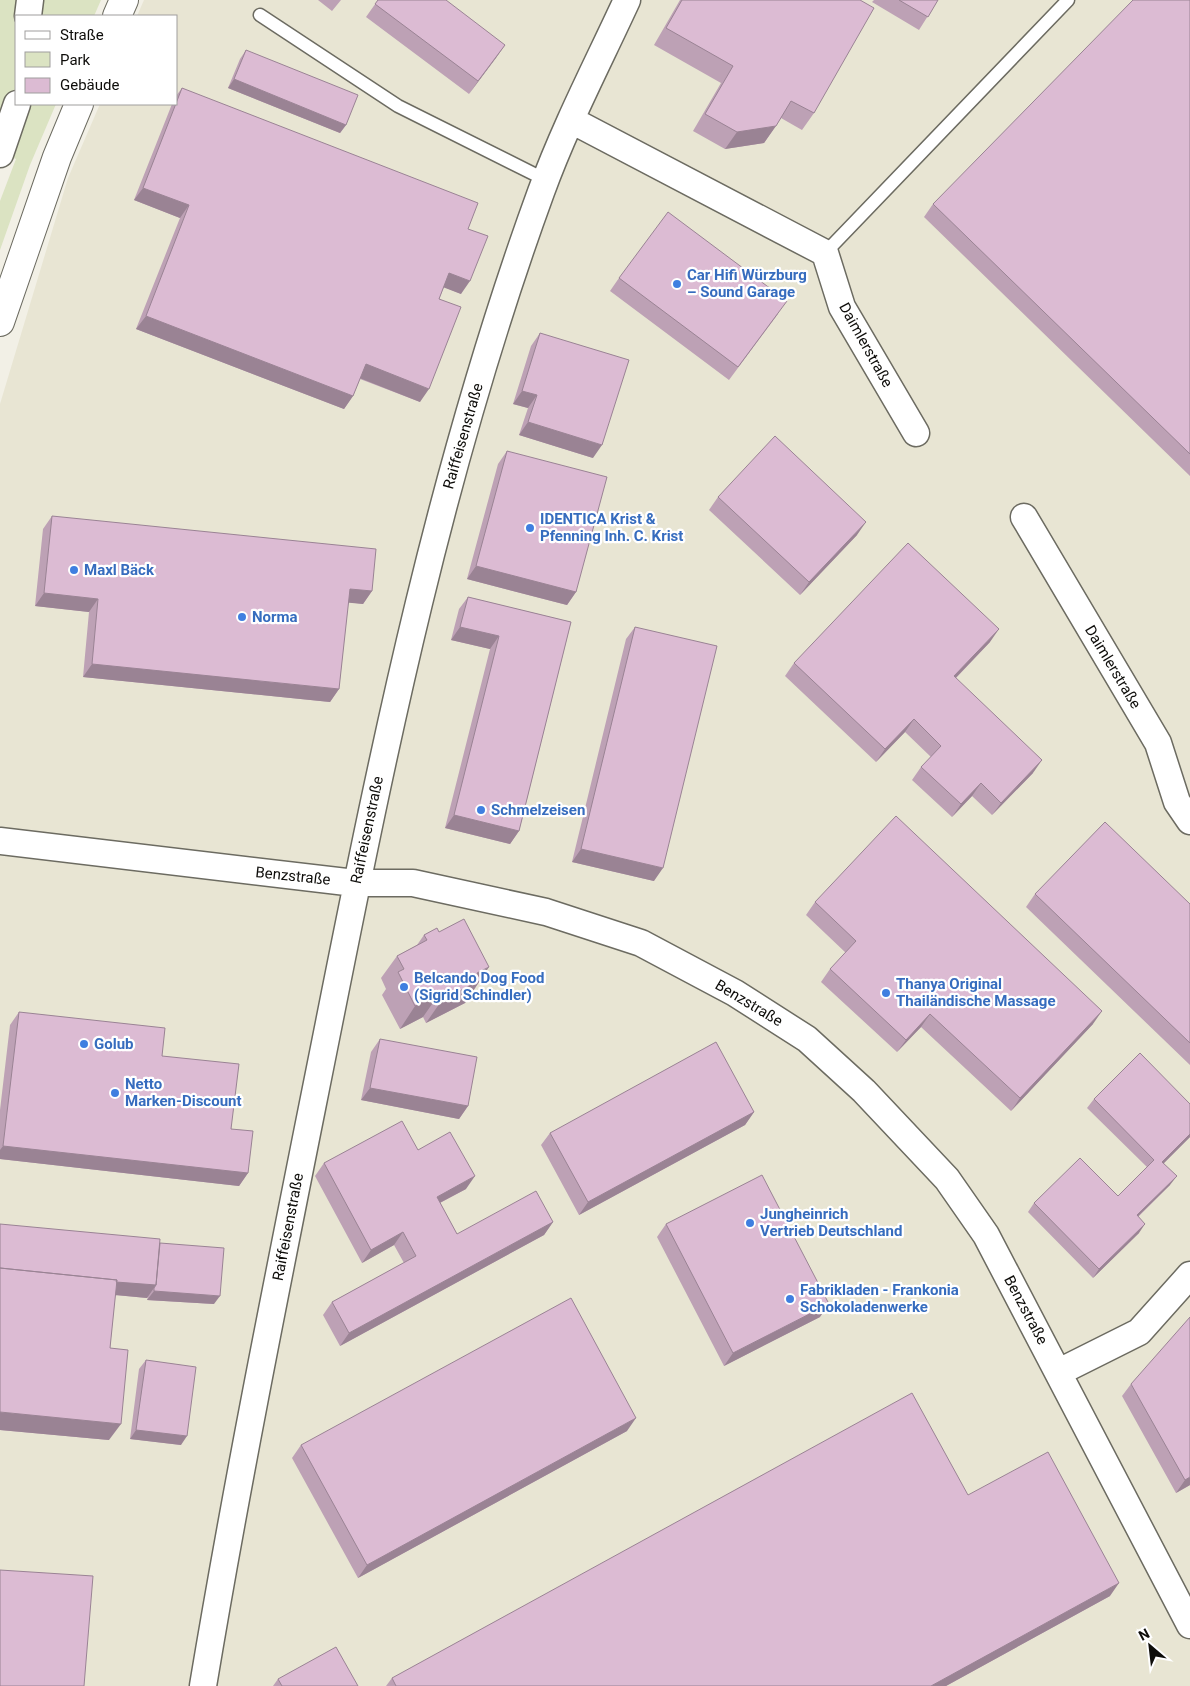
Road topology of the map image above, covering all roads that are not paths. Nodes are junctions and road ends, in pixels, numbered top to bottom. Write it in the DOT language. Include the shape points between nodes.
graph roads {
  1 [pos="30,0"];
  2 [pos="124,0"];
  3 [pos="627,0"];
  4 [pos="1068,0"];
  5 [pos="28,15"];
  6 [pos="117,15"];
  7 [pos="260,16"];
  8 [pos="18,105"];
  9 [pos="79,105"];
  10 [pos="572,120"];
  11 [pos="0,154"];
  12 [pos="546,180"];
  13 [pos="825,253"];
  14 [pos="0,322"];
  15 [pos="916,433"];
  16 [pos="1024,517"];
  17 [pos="1190,821"];
  18 [pos="0,841"];
  19 [pos="355,883"];
  20 [pos="1190,1275"];
  21 [pos="1059,1372"];
  22 [pos="1190,1625"];
  23 [pos="203,1686"];
  1 -- 5 [label="street"];
  2 -- 6 [label="street"];
  3 -- 10 [label="street, Raiffeisenstraße"];
  4 -- 13 [label="lane"];
  7 -- 12 [label="lane" via="398,106"];
  8 -- 11 [label="street"];
  9 -- 14 [label="street" via="57,157"];
  10 -- 12 [label="street, Raiffeisenstraße"];
  10 -- 13 [label="street"];
  12 -- 19 [label="street, Raiffeisenstraße" via="481,369 434,541"];
  13 -- 15 [label="street, Daimlerstraße" via="842,307"];
  16 -- 17 [label="street, Daimlerstraße" via="1158,744 1177,802"];
  18 -- 19 [label="street, Benzstraße"];
  19 -- 21 [label="street, Benzstraße" via="413,883 546,912 641,943 735,993 807,1039 864,1090 946,1180 986,1235"];
  19 -- 23 [label="street, Raiffeisenstraße" via="232,1511"];
  20 -- 21 [label="street" via="1138,1332"];
  21 -- 22 [label="street, Benzstraße"];
}
